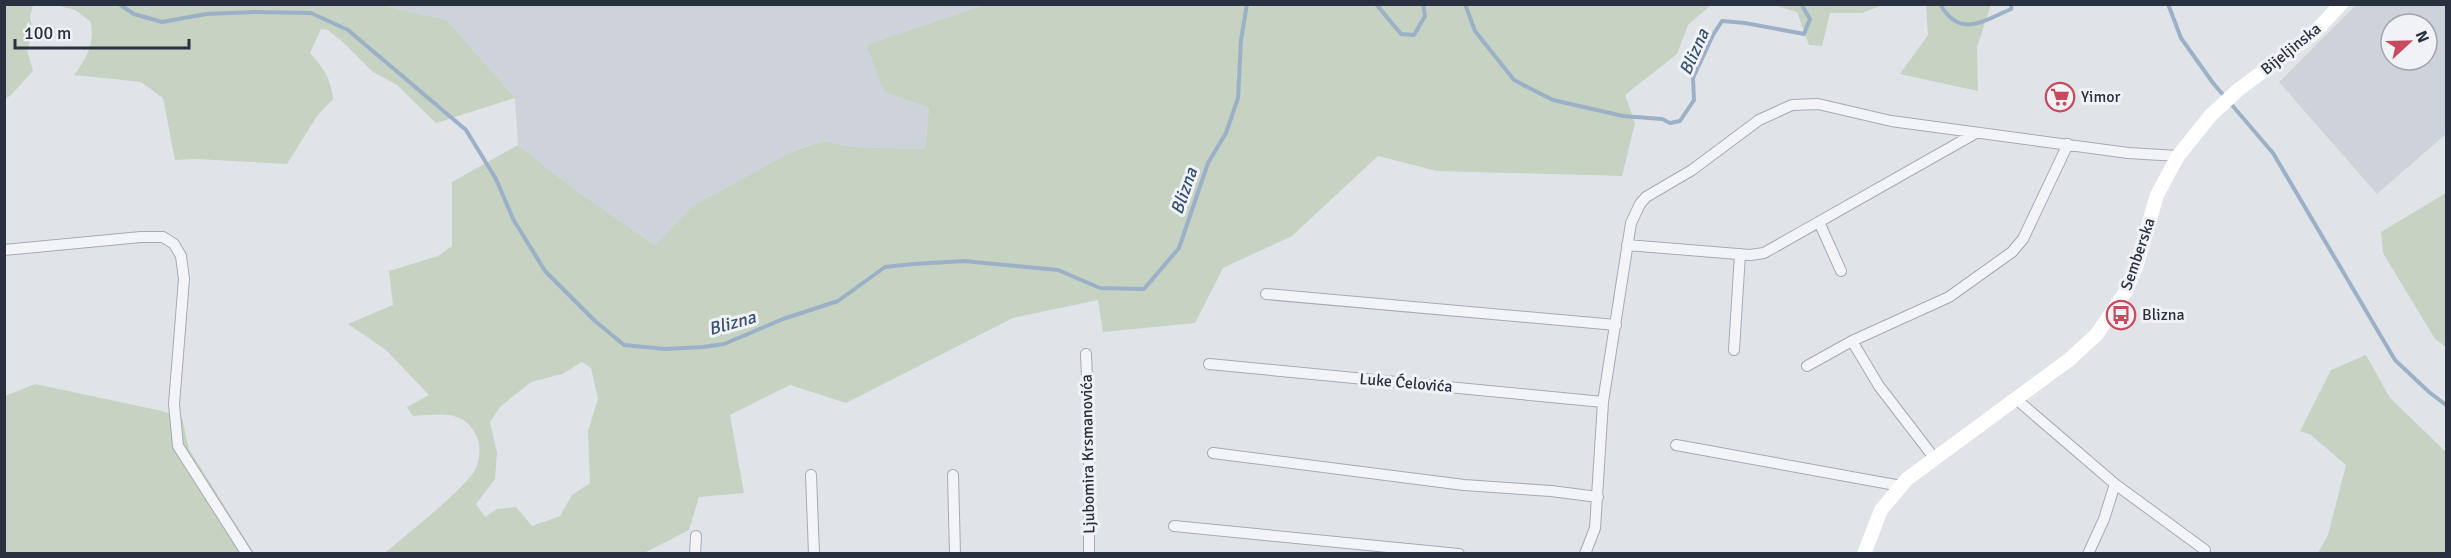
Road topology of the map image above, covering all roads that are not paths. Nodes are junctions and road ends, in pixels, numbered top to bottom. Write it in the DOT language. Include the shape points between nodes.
graph roads {
  1 [pos="2342,4"];
  2 [pos="2211,115"];
  3 [pos="1979,132"];
  4 [pos="2068,144"];
  5 [pos="2178,156"];
  6 [pos="1819,222"];
  7 [pos="1627,245"];
  8 [pos="4,250"];
  9 [pos="1740,254"];
  10 [pos="1841,271"];
  11 [pos="1266,294"];
  12 [pos="1616,325"];
  13 [pos="1852,341"];
  14 [pos="1734,350"];
  15 [pos="1086,354"];
  16 [pos="1209,364"];
  17 [pos="1807,366"];
  18 [pos="2016,399"];
  19 [pos="1603,402"];
  20 [pos="1676,445"];
  21 [pos="1213,453"];
  22 [pos="1935,459"];
  23 [pos="811,475"];
  24 [pos="953,476"];
  25 [pos="2115,484"];
  26 [pos="1901,486"];
  27 [pos="1598,498"];
  28 [pos="1174,526"];
  29 [pos="696,536"];
  30 [pos="2205,550"];
  31 [pos="247,554"];
  32 [pos="695,554"];
  33 [pos="814,554"];
  34 [pos="955,554"];
  35 [pos="1089,554"];
  36 [pos="1459,554"];
  37 [pos="1585,554"];
  38 [pos="1864,554"];
  39 [pos="2088,554"];
  1 -- 2 [label="main road, Bijeljinska" via="2313,34"];
  2 -- 5 [label="main road, Semberska"];
  3 -- 4 [label="street"];
  3 -- 6 [label="street"];
  3 -- 7 [label="street" via="1891,121 1818,104 1792,105 1759,120 1692,170 1646,197 1631,223"];
  4 -- 5 [label="street"];
  4 -- 13 [label="street" via="2023,239 2012,252 1949,297"];
  5 -- 18 [label="main road, Semberska" via="2157,195 2137,264 2114,312 2070,359"];
  6 -- 9 [label="street" via="1764,253"];
  6 -- 10 [label="street"];
  7 -- 9 [label="street"];
  7 -- 12 [label="street"];
  8 -- 31 [label="street" via="141,237 163,237 174,244 181,256 184,279 174,404 178,446"];
  9 -- 14 [label="street"];
  11 -- 12 [label="street"];
  12 -- 19 [label="street"];
  13 -- 17 [label="street"];
  13 -- 22 [label="street" via="1879,386"];
  15 -- 35 [label="street, Ljubomira Krsmanovića"];
  16 -- 19 [label="street, Luke Ćelovića"];
  18 -- 22 [label="main road, Semberska"];
  18 -- 25 [label="street"];
  19 -- 27 [label="street"];
  20 -- 26 [label="street"];
  21 -- 27 [label="street"];
  22 -- 26 [label="main road, Semberska"];
  23 -- 33 [label="street"];
  24 -- 34 [label="street"];
  25 -- 30 [label="street"];
  25 -- 39 [label="street"];
  26 -- 38 [label="main road, Semberska" via="1881,510"];
  27 -- 37 [label="street" via="1595,528"];
  28 -- 36 [label="street"];
  29 -- 32 [label="street"];
}
